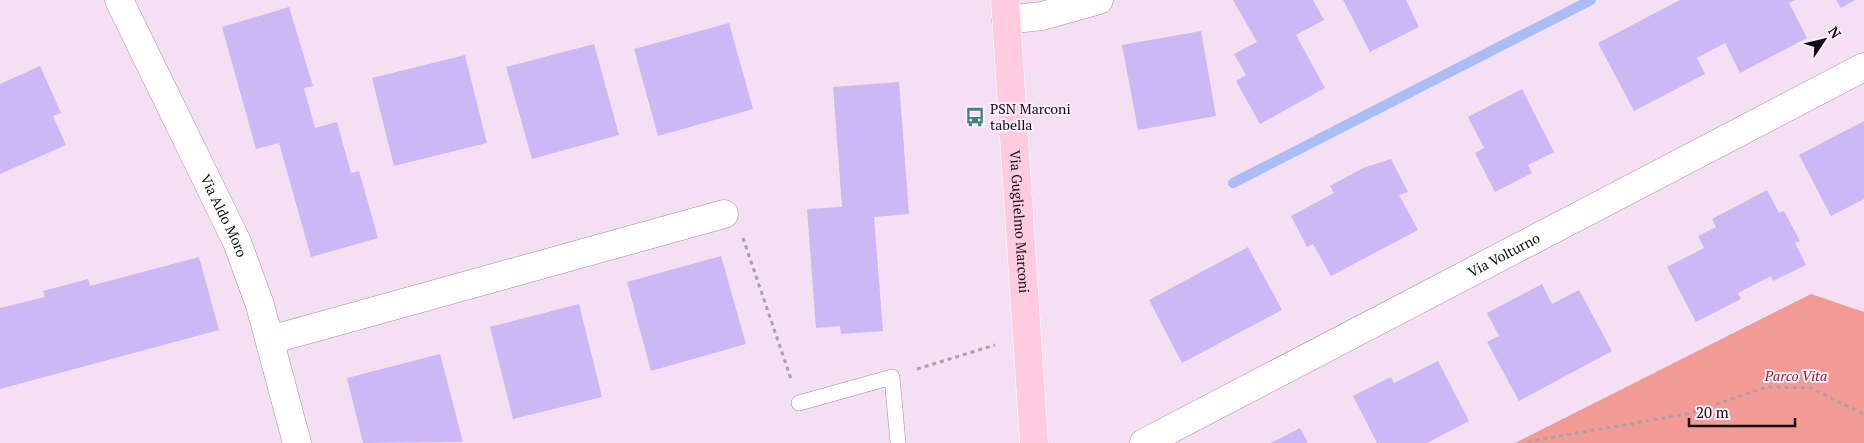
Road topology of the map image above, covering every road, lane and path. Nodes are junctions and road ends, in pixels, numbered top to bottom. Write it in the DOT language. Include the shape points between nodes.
graph roads {
  1 [pos="119,0"];
  2 [pos="1099,0"];
  3 [pos="1006,10"];
  4 [pos="1864,67"];
  5 [pos="732,222"];
  6 [pos="270,340"];
  7 [pos="1000,343"];
  8 [pos="892,377"];
  9 [pos="799,403"];
  10 [pos="1864,414"];
  11 [pos="297,443"];
  12 [pos="898,443"];
  13 [pos="1034,443"];
  14 [pos="1144,443"];
  15 [pos="1528,443"];
  1 -- 6 [label="street, Via Aldo Moro" via="237,242"];
  2 -- 3 [label="street" via="1042,16"];
  3 -- 13 [label="main road, Via Guglielmo Marconi"];
  4 -- 14 [label="street, Via Volturno"];
  5 -- 6 [label="street"];
  5 -- 9 [label="path"];
  6 -- 11 [label="street, Via Aldo Moro"];
  7 -- 8 [label="path"];
  8 -- 9 [label="lane"];
  8 -- 12 [label="lane"];
  10 -- 15 [label="path" via="1810,388 1767,387 1687,414"];
}
